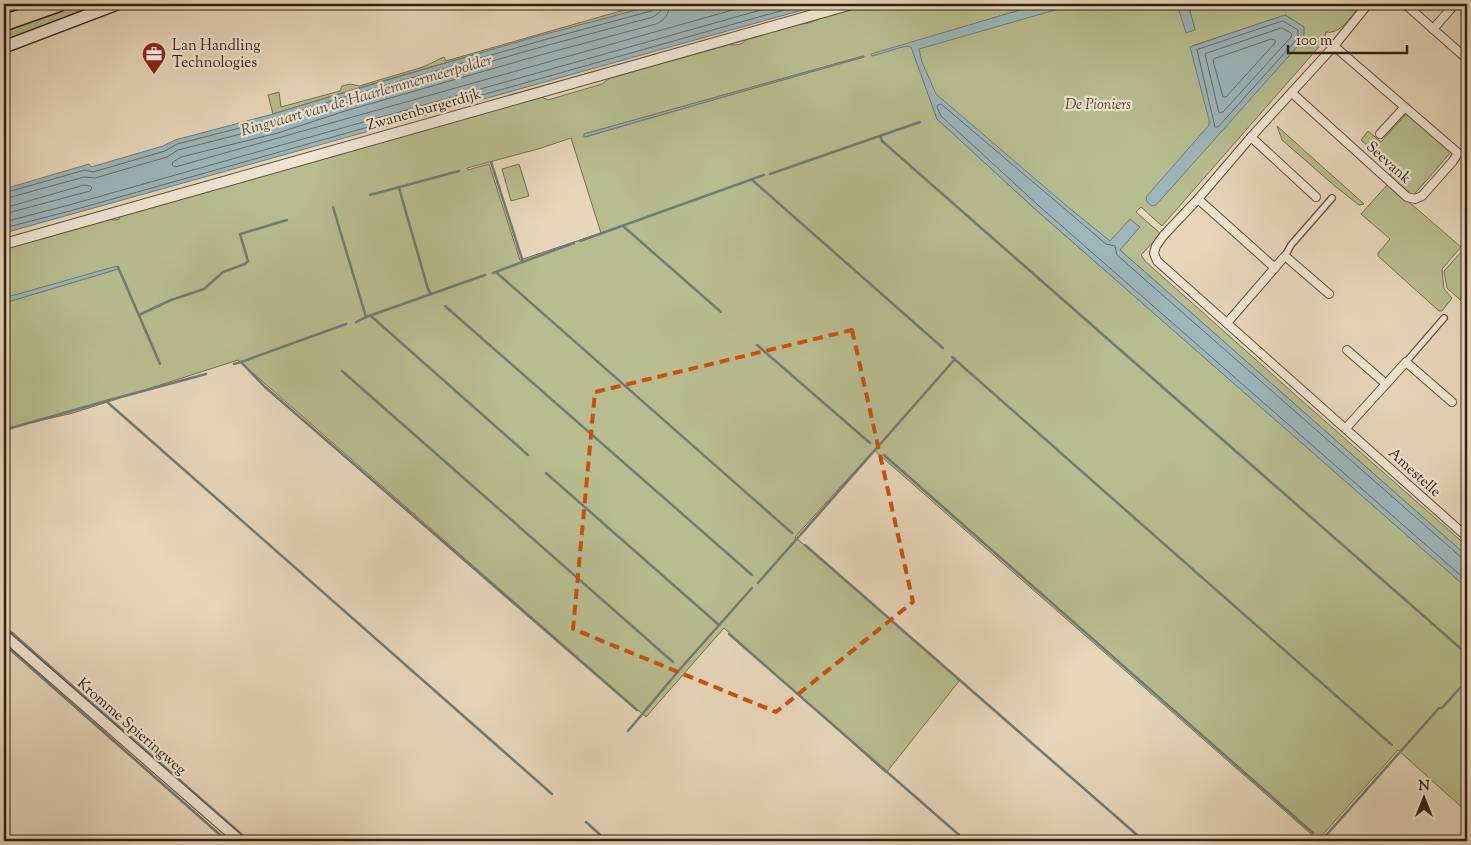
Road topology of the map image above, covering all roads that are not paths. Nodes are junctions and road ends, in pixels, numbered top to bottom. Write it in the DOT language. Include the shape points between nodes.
graph roads {
  1 [pos="58,4"];
  2 [pos="117,4"];
  3 [pos="852,4"];
  4 [pos="1368,4"];
  5 [pos="1405,4"];
  6 [pos="1455,4"];
  7 [pos="4,23"];
  8 [pos="1433,28"];
  9 [pos="1334,46"];
  10 [pos="4,47"];
  11 [pos="1467,59"];
  12 [pos="1292,93"];
  13 [pos="1404,108"];
  14 [pos="1380,134"];
  15 [pos="1251,137"];
  16 [pos="1316,197"];
  17 [pos="1332,198"];
  18 [pos="1198,199"];
  19 [pos="4,244"];
  20 [pos="1285,256"];
  21 [pos="1276,268"];
  22 [pos="1329,294"];
  23 [pos="1444,318"];
  24 [pos="1226,322"];
  25 [pos="1347,350"];
  26 [pos="1406,362"];
  27 [pos="1386,384"];
  28 [pos="1452,402"];
  29 [pos="1346,428"];
  30 [pos="1467,536"];
  31 [pos="4,635"];
  32 [pos="240,841"];
  1 -- 7 [label="highway"];
  2 -- 10 [label="main road"];
  3 -- 19 [label="street, Zwanenburgerdijk"];
  4 -- 9 [label="street"];
  5 -- 8 [label="street"];
  6 -- 8 [label="street"];
  8 -- 11 [label="street"];
  9 -- 12 [label="street"];
  9 -- 13 [label="street, Seevank"];
  12 -- 13 [label="street, Seevank" via="1407,198 1415,198 1422,196 1458,153"];
  12 -- 15 [label="street"];
  13 -- 14 [label="street, Seevank"];
  15 -- 16 [label="street"];
  15 -- 18 [label="street"];
  17 -- 20 [label="street"];
  18 -- 21 [label="street"];
  18 -- 24 [label="street, Amestelle" via="1164,235 1154,253 1157,261"];
  20 -- 21 [label="street"];
  20 -- 22 [label="street"];
  21 -- 24 [label="street"];
  23 -- 26 [label="street"];
  24 -- 29 [label="street, Amestelle"];
  25 -- 27 [label="street"];
  26 -- 27 [label="street"];
  26 -- 28 [label="street"];
  27 -- 29 [label="street"];
  29 -- 30 [label="street, Amestelle"];
  31 -- 32 [label="street, Kromme Spieringweg"];
}
